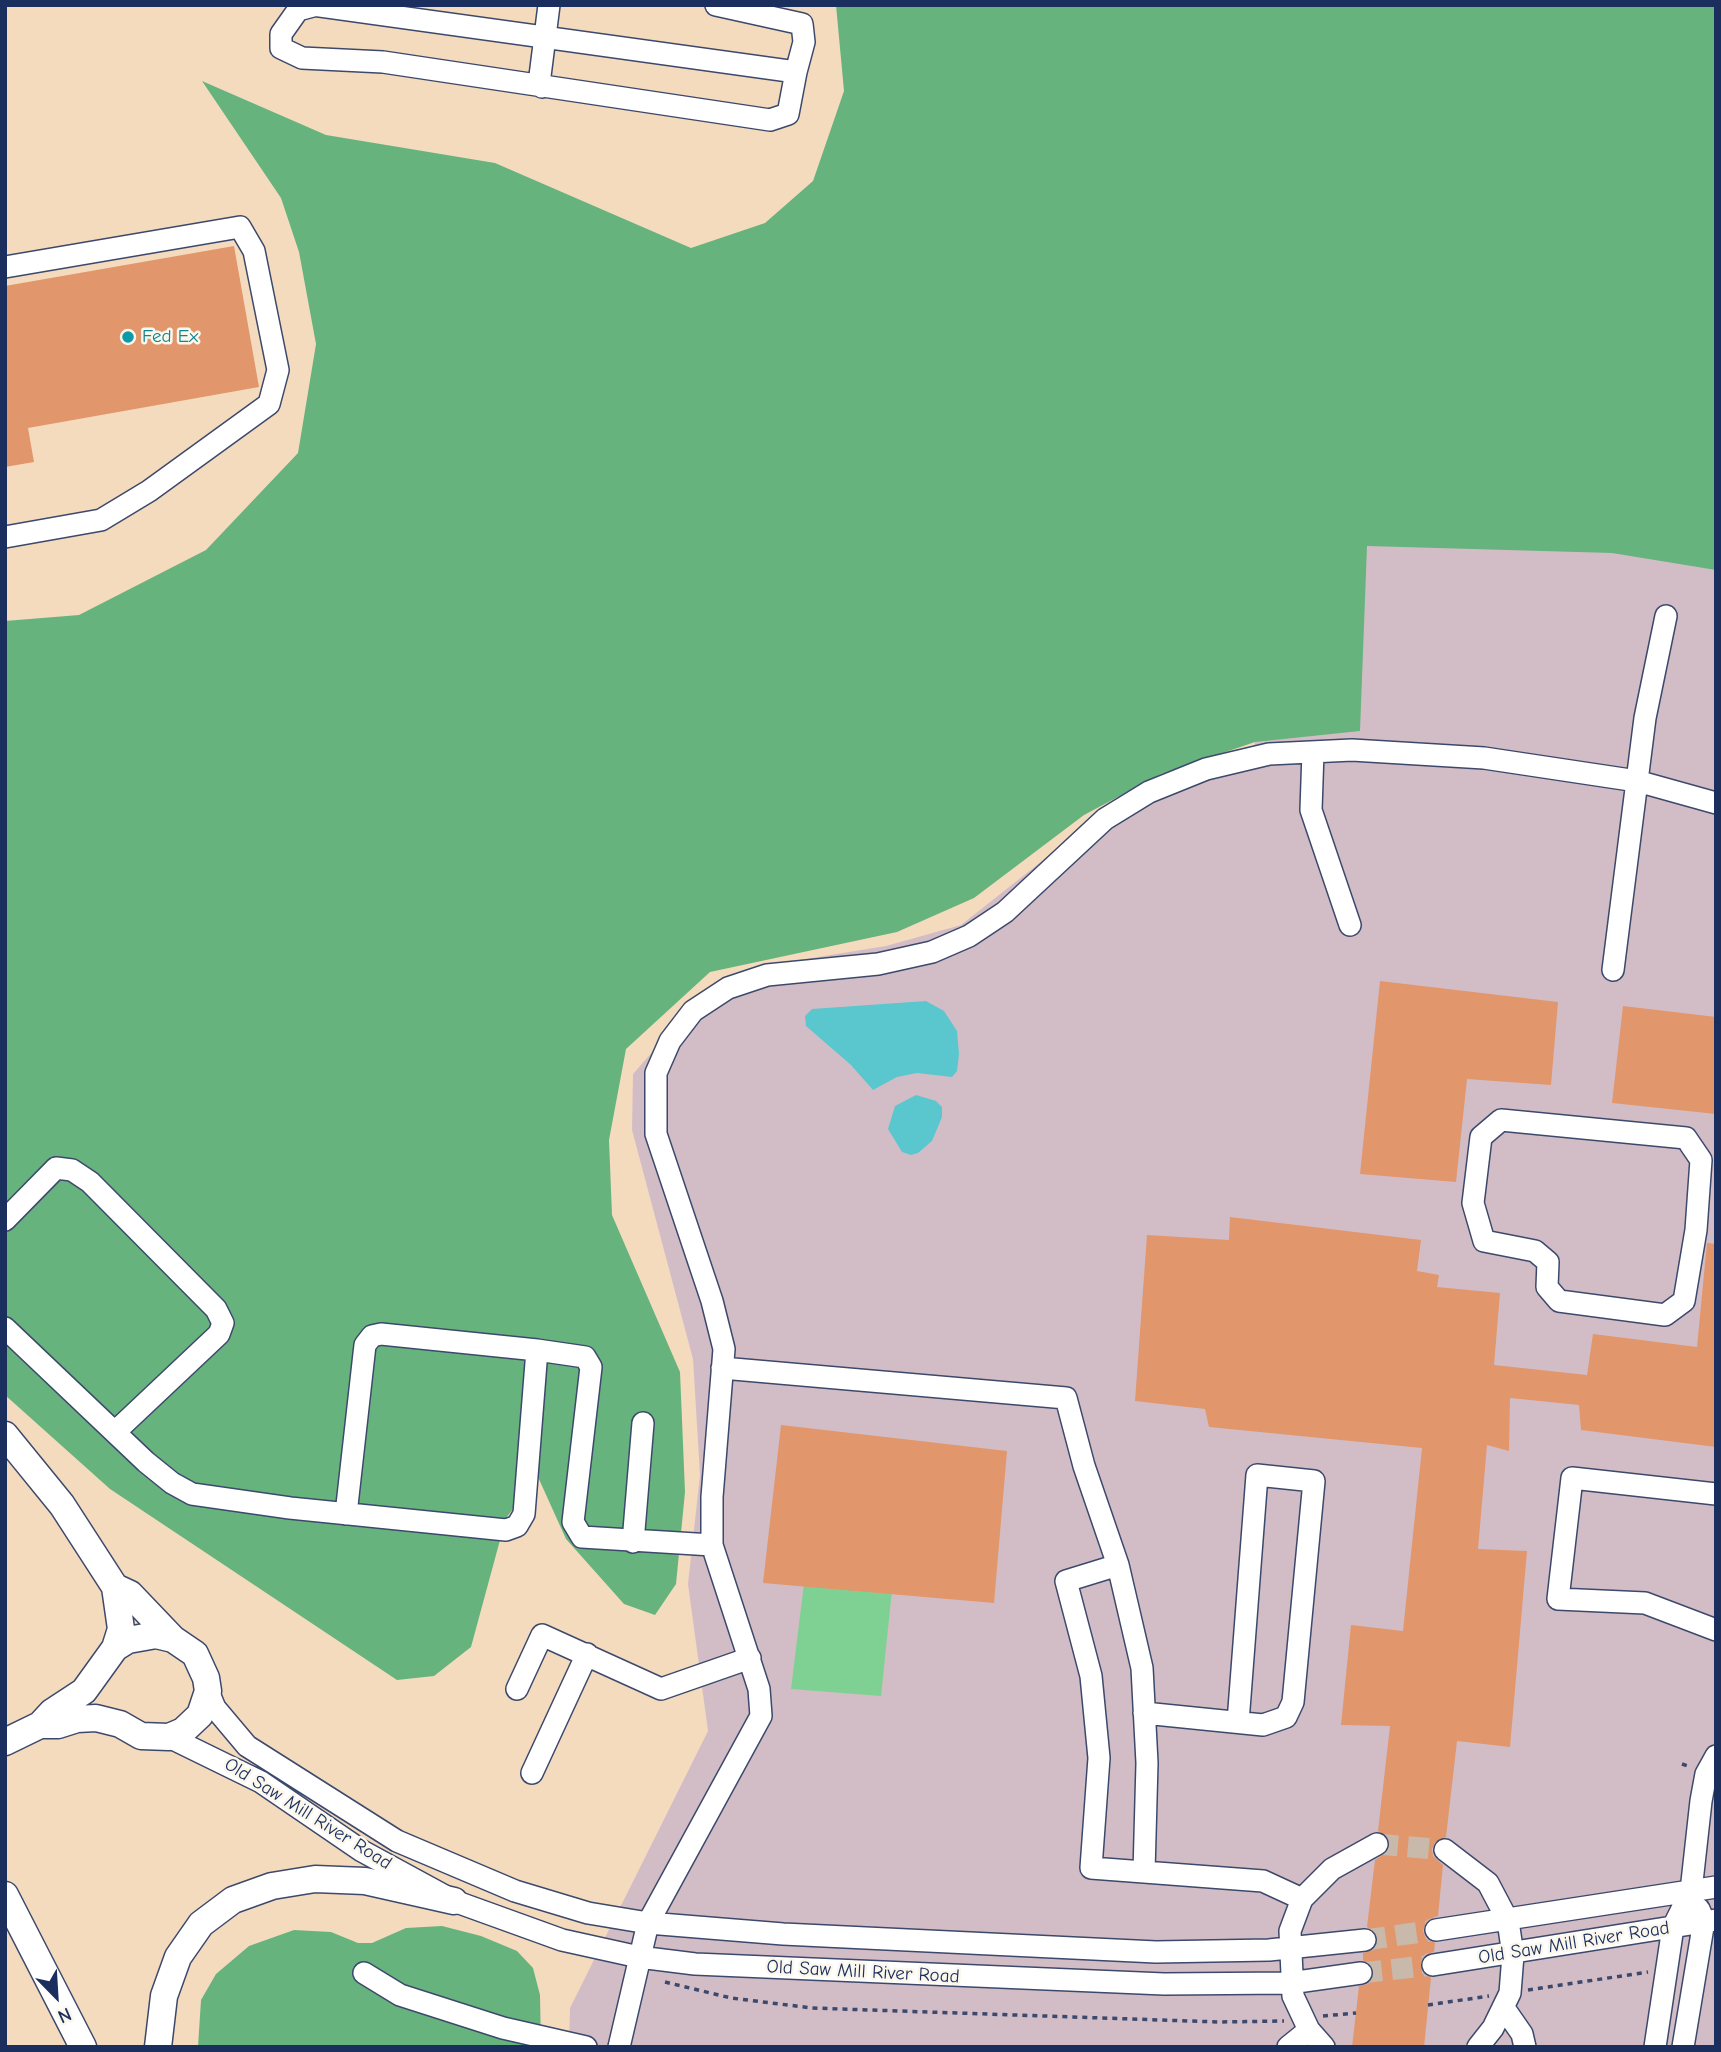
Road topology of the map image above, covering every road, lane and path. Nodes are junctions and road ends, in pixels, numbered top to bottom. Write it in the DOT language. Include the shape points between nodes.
graph roads {
  1 [pos="549,5"];
  2 [pos="716,5"];
  3 [pos="313,6"];
  4 [pos="544,37"];
  5 [pos="796,72"];
  6 [pos="542,87"];
  7 [pos="5,267"];
  8 [pos="5,537"];
  9 [pos="1666,616"];
  10 [pos="1313,752"];
  11 [pos="1637,781"];
  12 [pos="1716,803"];
  13 [pos="1350,925"];
  14 [pos="1613,970"];
  15 [pos="5,1220"];
  16 [pos="1706,1231"];
  17 [pos="5,1328"];
  18 [pos="537,1350"];
  19 [pos="722,1367"];
  20 [pos="643,1423"];
  21 [pos="115,1432"];
  22 [pos="5,1434"];
  23 [pos="1716,1494"];
  24 [pos="346,1514"];
  25 [pos="633,1542"];
  26 [pos="712,1545"];
  27 [pos="1118,1565"];
  28 [pos="115,1587"];
  29 [pos="1716,1630"];
  30 [pos="173,1639"];
  31 [pos="115,1648"];
  32 [pos="587,1654"];
  33 [pos="750,1658"];
  34 [pos="99,1673"];
  35 [pos="517,1689"];
  36 [pos="208,1691"];
  37 [pos="1144,1713"];
  38 [pos="1238,1722"];
  39 [pos="40,1724"];
  40 [pos="120,1724"];
  41 [pos="169,1737"];
  42 [pos="5,1742"];
  43 [pos="1716,1756"];
  44 [pos="532,1773"];
  45 [pos="1377,1844"];
  46 [pos="1445,1850"];
  47 [pos="1144,1872"];
  48 [pos="1716,1887"];
  49 [pos="1691,1891"];
  50 [pos="5,1895"];
  51 [pos="1302,1899"];
  52 [pos="454,1901"];
  53 [pos="1710,1920"];
  54 [pos="1508,1921"];
  55 [pos="648,1923"];
  56 [pos="1673,1927"];
  57 [pos="1436,1930"];
  58 [pos="1365,1940"];
  59 [pos="1290,1949"];
  60 [pos="1513,1955"];
  61 [pos="1433,1965"];
  62 [pos="638,1966"];
  63 [pos="1667,1969"];
  64 [pos="364,1973"];
  65 [pos="1361,1973"];
  66 [pos="1290,1983"];
  67 [pos="1507,2001"];
  68 [pos="1428,2005"];
  69 [pos="1356,2013"];
  70 [pos="1305,2024"];
  71 [pos="536,2041"];
  72 [pos="83,2047"];
  73 [pos="158,2047"];
  74 [pos="586,2047"];
  75 [pos="619,2047"];
  76 [pos="1288,2047"];
  77 [pos="1324,2047"];
  78 [pos="1478,2047"];
  79 [pos="1525,2047"];
  80 [pos="1655,2047"];
  81 [pos="1683,2047"];
  1 -- 4 [label="street"];
  2 -- 5 [label="street" via="802,24 804,42"];
  3 -- 4 [label="street"];
  3 -- 6 [label="street" via="298,10 281,34 281,48 302,58 383,62"];
  4 -- 5 [label="street"];
  4 -- 6 [label="street"];
  5 -- 6 [label="street" via="788,114 771,120"];
  7 -- 8 [label="street" via="240,227 254,251 278,370 269,404 149,491 101,520"];
  9 -- 11 [label="street"];
  10 -- 11 [label="street" via="1484,758"];
  10 -- 13 [label="street" via="1311,810"];
  10 -- 19 [label="street" via="1269,754 1206,769 1149,792 1105,819 1005,912 969,936 932,952 878,964 767,975 728,988 693,1011 670,1041 656,1073 656,1134 712,1301 724,1349"];
  11 -- 12 [label="street"];
  11 -- 14 [label="street"];
  15 -- 21 [label="street" via="56,1168 72,1170 90,1182 216,1309 223,1323 219,1334"];
  16 -- 16 [label="street" via="1684,1301 1665,1315 1559,1301 1548,1287 1548,1262 1535,1251 1484,1241 1473,1203 1481,1137 1501,1120 1686,1138 1701,1160"];
  17 -- 21 [label="street"];
  18 -- 24 [label="street" via="372,1336 365,1345"];
  18 -- 24 [label="street" via="524,1514 517,1526 506,1530"];
  18 -- 25 [label="street" via="585,1357 591,1367 573,1522 582,1537 590,1540"];
  19 -- 26 [label="street"];
  19 -- 27 [label="street" via="1066,1398"];
  20 -- 25 [label="street"];
  21 -- 24 [label="street" via="172,1483 192,1494"];
  22 -- 28 [label="main road" via="62,1505"];
  23 -- 29 [label="street" via="1572,1478 1558,1599 1645,1603"];
  25 -- 26 [label="street"];
  26 -- 33 [label="street"];
  27 -- 37 [label="street" via="1142,1668"];
  27 -- 47 [label="street" via="1066,1581 1091,1676 1099,1758 1091,1868"];
  28 -- 30 [label="main road, Old Saw Mill River Road" via="130,1594"];
  28 -- 31 [label="main road" via="121,1629"];
  30 -- 31 [label="main road" via="143,1636"];
  30 -- 36 [label="main road, Old Saw Mill River Road" via="195,1654"];
  31 -- 34 [label="main road"];
  32 -- 33 [label="street" via="661,1689"];
  32 -- 35 [label="street" via="542,1635"];
  32 -- 44 [label="street"];
  33 -- 55 [label="street" via="761,1716"];
  34 -- 39 [label="main road"];
  34 -- 40 [label="main road" via="107,1707"];
  36 -- 41 [label="main road" via="200,1715"];
  36 -- 55 [label="street, Old Saw Mill River Road" via="215,1708 247,1746 397,1841 515,1891 587,1913"];
  37 -- 38 [label="street"];
  37 -- 47 [label="street"];
  38 -- 38 [label="street" via="1263,1725 1286,1717 1293,1702 1314,1481 1257,1475"];
  39 -- 40 [label="main road, Old Saw Mill River Road" via="96,1718"];
  39 -- 42 [label="main road"];
  40 -- 41 [label="main road, Old Saw Mill River Road" via="141,1736"];
  41 -- 52 [label="street, Old Saw Mill River Road" via="261,1782 362,1851"];
  43 -- 49 [label="street" via="1706,1774 1701,1801"];
  45 -- 51 [label="street" via="1332,1869"];
  46 -- 54 [label="street" via="1488,1883"];
  47 -- 51 [label="street" via="1263,1881"];
  48 -- 49 [label="street, Old Saw Mill River Road"];
  49 -- 53 [label="street"];
  49 -- 54 [label="street, Old Saw Mill River Road"];
  49 -- 56 [label="street"];
  50 -- 72 [label="main road"];
  51 -- 59 [label="street" via="1290,1931"];
  52 -- 62 [label="street, Old Saw Mill River Road"];
  52 -- 73 [label="main road" via="365,1881 315,1878 233,1900 201,1924 178,1957 164,1996"];
  53 -- 56 [label="street, Old Saw Mill River Road"];
  53 -- 81 [label="street"];
  54 -- 57 [label="street, Old Saw Mill River Road"];
  54 -- 60 [label="street"];
  55 -- 59 [label="street, Old Saw Mill River Road" via="1156,1952"];
  55 -- 62 [label="street"];
  56 -- 60 [label="street, Old Saw Mill River Road"];
  56 -- 63 [label="street"];
  58 -- 59 [label="street, Old Saw Mill River Road"];
  59 -- 66 [label="street"];
  60 -- 61 [label="street, Old Saw Mill River Road"];
  60 -- 67 [label="street"];
  62 -- 66 [label="street, Old Saw Mill River Road" via="695,1964 1164,1984"];
  62 -- 70 [label="path" via="731,1998 812,2008"];
  62 -- 75 [label="street"];
  63 -- 67 [label="path"];
  63 -- 80 [label="street"];
  64 -- 71 [label="street" via="400,1995"];
  65 -- 66 [label="street, Old Saw Mill River Road"];
  66 -- 70 [label="street"];
  67 -- 68 [label="path"];
  67 -- 78 [label="street"];
  67 -- 79 [label="street"];
  69 -- 70 [label="path"];
  70 -- 76 [label="street"];
  70 -- 77 [label="street"];
  71 -- 74 [label="street"];
}
